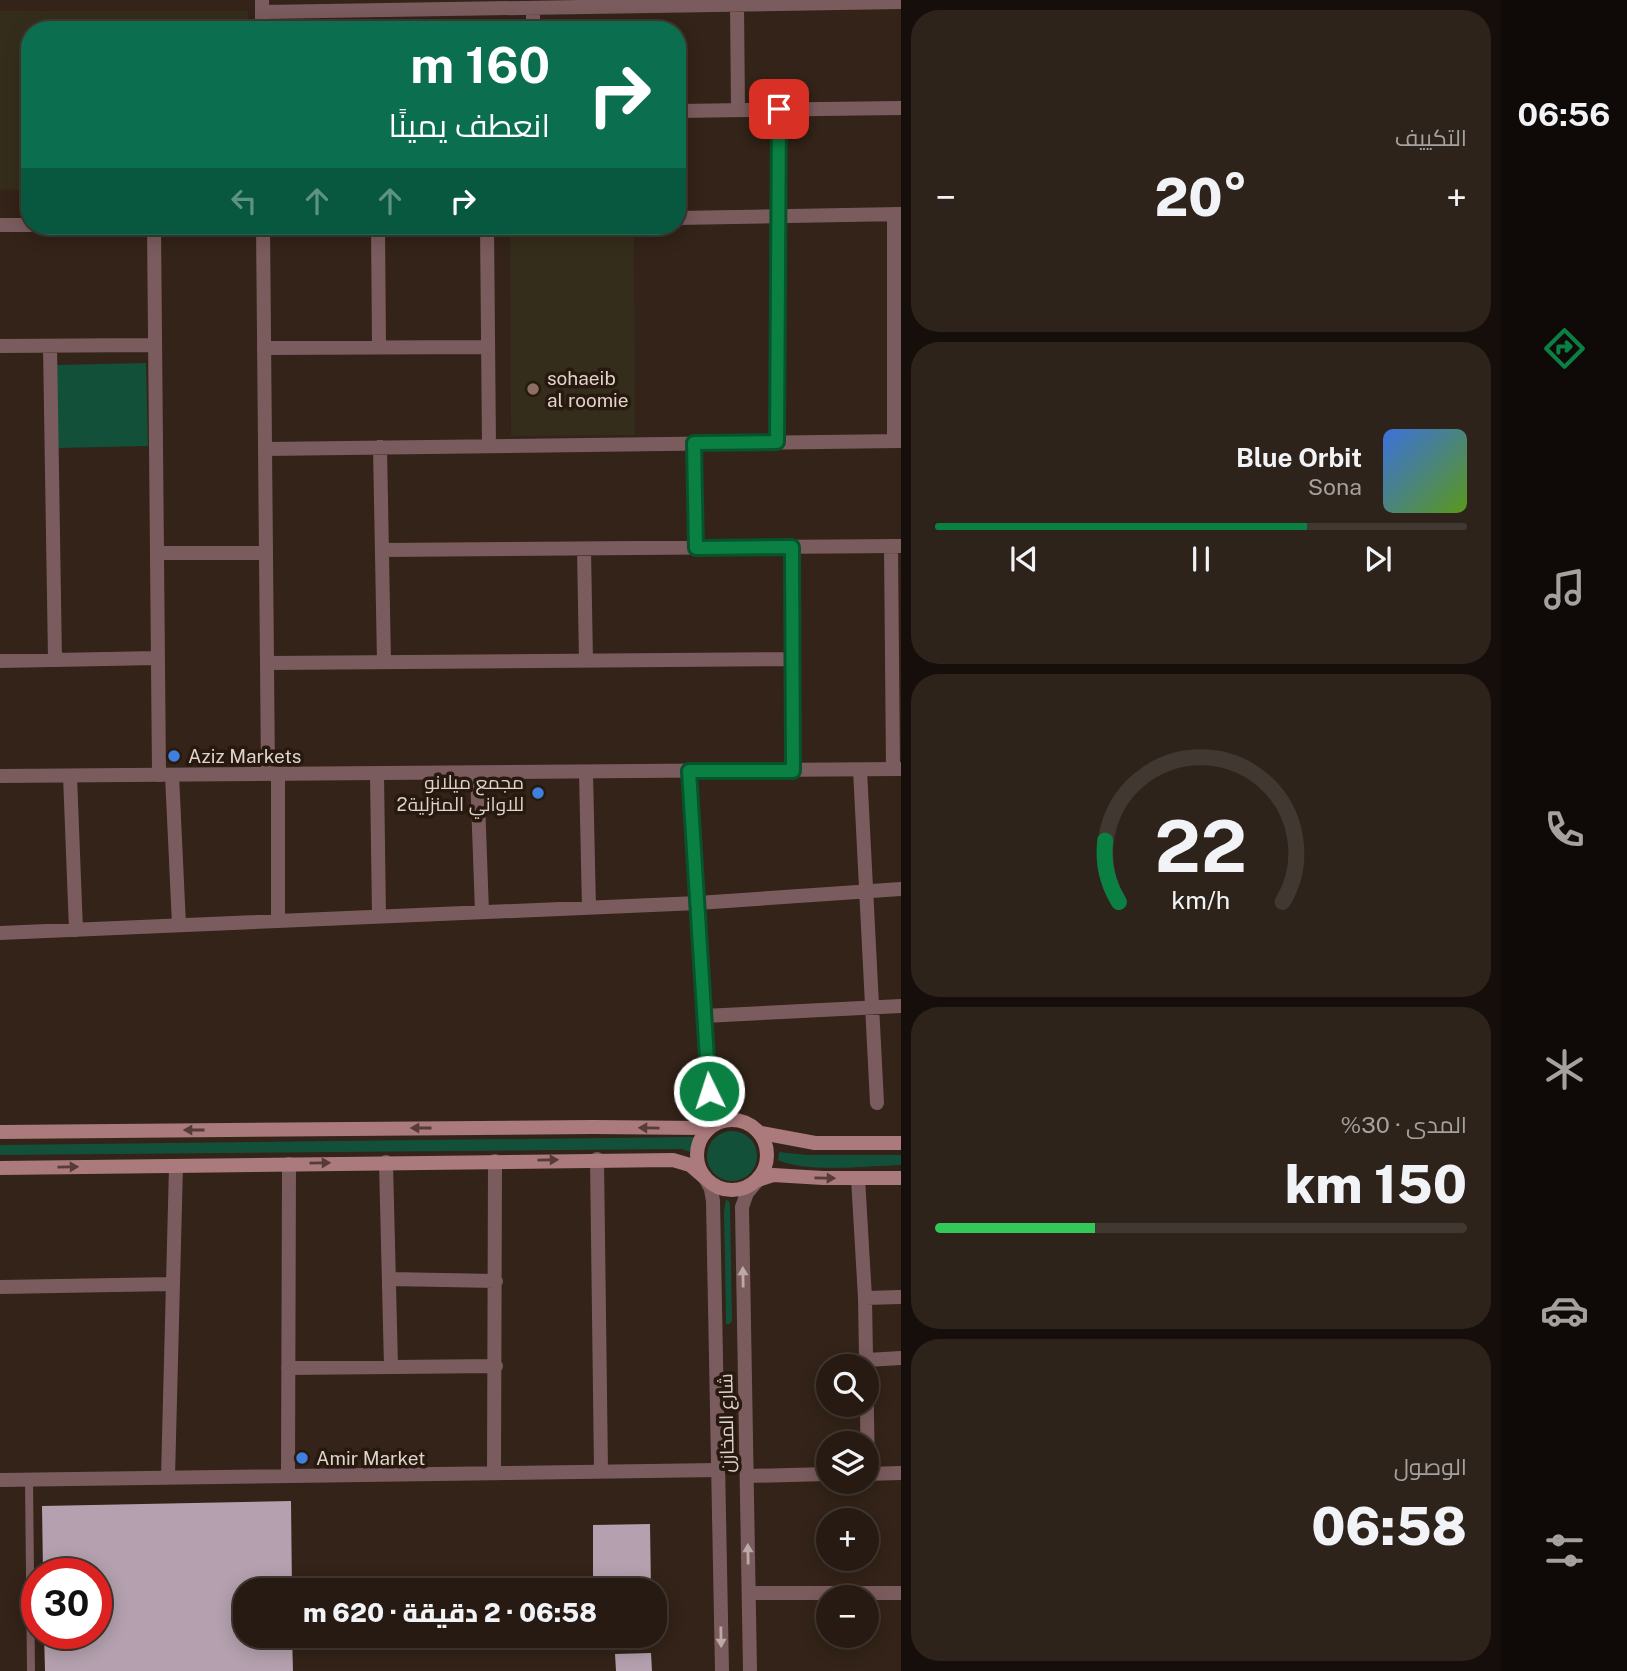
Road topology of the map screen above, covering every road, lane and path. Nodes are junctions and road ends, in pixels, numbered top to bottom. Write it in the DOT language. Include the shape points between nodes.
graph roads {
  1 [pos="896,1"];
  2 [pos="786,2"];
  3 [pos="475,4"];
  4 [pos="583,4"];
  5 [pos="376,5"];
  6 [pos="737,5"];
  7 [pos="262,6"];
  8 [pos="533,8"];
  9 [pos="533,21"];
  10 [pos="901,108"];
  11 [pos="779,109"];
  12 [pos="738,110"];
  13 [pos="686,111"];
  14 [pos="897,214"];
  15 [pos="778,216"];
  16 [pos="686,218"];
  17 [pos="0,225"];
  18 [pos="21,225"];
  19 [pos="154,235"];
  20 [pos="263,235"];
  21 [pos="378,235"];
  22 [pos="487,235"];
  23 [pos="155,345"];
  24 [pos="0,346"];
  25 [pos="50,346"];
  26 [pos="379,347"];
  27 [pos="488,347"];
  28 [pos="264,348"];
  29 [pos="897,441"];
  30 [pos="777,442"];
  31 [pos="694,443"];
  32 [pos="489,446"];
  33 [pos="380,447"];
  34 [pos="265,449"];
  35 [pos="896,546"];
  36 [pos="792,547"];
  37 [pos="696,548"];
  38 [pos="584,549"];
  39 [pos="382,550"];
  40 [pos="157,553"];
  41 [pos="266,553"];
  42 [pos="158,658"];
  43 [pos="792,659"];
  44 [pos="55,660"];
  45 [pos="0,661"];
  46 [pos="586,661"];
  47 [pos="384,662"];
  48 [pos="267,663"];
  49 [pos="897,769"];
  50 [pos="860,770"];
  51 [pos="689,771"];
  52 [pos="793,771"];
  53 [pos="586,772"];
  54 [pos="477,773"];
  55 [pos="273,774"];
  56 [pos="377,774"];
  57 [pos="165,775"];
  58 [pos="0,776"];
  59 [pos="70,776"];
  60 [pos="901,889"];
  61 [pos="867,891"];
  62 [pos="698,903"];
  63 [pos="589,908"];
  64 [pos="482,912"];
  65 [pos="379,917"];
  66 [pos="278,921"];
  67 [pos="179,925"];
  68 [pos="76,930"];
  69 [pos="0,933"];
  70 [pos="901,1006"];
  71 [pos="873,1008"];
  72 [pos="704,1016"];
  73 [pos="709,1091"];
  74 [pos="877,1103"];
  75 [pos="716,1123"];
  76 [pos="0,1132"];
  77 [pos="761,1133"];
  78 [pos="901,1143"];
  79 [pos="597,1159"];
  80 [pos="495,1161"];
  81 [pos="386,1162"];
  82 [pos="289,1164"];
  83 [pos="176,1166"];
  84 [pos="0,1168"];
  85 [pos="705,1178"];
  86 [pos="858,1178"];
  87 [pos="901,1178"];
  88 [pos="758,1180"];
  89 [pos="389,1279"];
  90 [pos="496,1280"];
  91 [pos="173,1284"];
  92 [pos="0,1287"];
  93 [pos="901,1297"];
  94 [pos="864,1298"];
  95 [pos="715,1322"];
  96 [pos="744,1323"];
  97 [pos="716,1345"];
  98 [pos="744,1346"];
  99 [pos="867,1354"];
  100 [pos="901,1358"];
  101 [pos="879,1359"];
  102 [pos="496,1366"];
  103 [pos="391,1367"];
  104 [pos="288,1368"];
  105 [pos="718,1470"];
  106 [pos="601,1471"];
  107 [pos="494,1473"];
  108 [pos="901,1473"];
  109 [pos="816,1474"];
  110 [pos="879,1474"];
  111 [pos="288,1476"];
  112 [pos="747,1476"];
  113 [pos="168,1477"];
  114 [pos="29,1479"];
  115 [pos="0,1480"];
  116 [pos="749,1592"];
  117 [pos="901,1593"];
  118 [pos="31,1671"];
  119 [pos="722,1671"];
  120 [pos="750,1671"];
  1 -- 2 [label="street"];
  2 -- 6 [label="street"];
  3 -- 5 [label="street"];
  3 -- 8 [label="street"];
  4 -- 6 [label="street"];
  4 -- 8 [label="street"];
  5 -- 7 [label="street"];
  6 -- 12 [label="street"];
  8 -- 9 [label="street"];
  10 -- 11 [label="street"];
  11 -- 12 [label="street"];
  11 -- 15 [label="street"];
  12 -- 13 [label="street"];
  14 -- 15 [label="street"];
  14 -- 29 [label="street"];
  15 -- 16 [label="street"];
  15 -- 30 [label="street"];
  17 -- 18 [label="street"];
  19 -- 23 [label="street"];
  20 -- 28 [label="street"];
  21 -- 26 [label="street"];
  22 -- 27 [label="street"];
  23 -- 25 [label="street"];
  23 -- 40 [label="street"];
  24 -- 25 [label="street"];
  25 -- 44 [label="street"];
  26 -- 27 [label="street"];
  26 -- 28 [label="street"];
  27 -- 32 [label="street"];
  28 -- 34 [label="street"];
  29 -- 30 [label="street"];
  30 -- 31 [label="street"];
  31 -- 32 [label="street"];
  31 -- 37 [label="street"];
  32 -- 33 [label="street"];
  33 -- 34 [label="street"];
  33 -- 39 [label="street"];
  34 -- 41 [label="street"];
  35 -- 36 [label="street"];
  35 -- 49 [label="street"];
  36 -- 37 [label="street"];
  36 -- 43 [label="street"];
  37 -- 38 [label="street"];
  38 -- 39 [label="street"];
  38 -- 46 [label="street"];
  39 -- 47 [label="street"];
  40 -- 41 [label="street"];
  40 -- 42 [label="street"];
  41 -- 48 [label="street"];
  42 -- 44 [label="street"];
  42 -- 57 [label="street"];
  43 -- 46 [label="street"];
  43 -- 52 [label="street"];
  44 -- 45 [label="street"];
  46 -- 47 [label="street"];
  47 -- 48 [label="street"];
  48 -- 55 [label="street"];
  49 -- 50 [label="street"];
  50 -- 52 [label="street"];
  50 -- 61 [label="street"];
  51 -- 52 [label="street"];
  51 -- 53 [label="street"];
  51 -- 62 [label="street"];
  53 -- 54 [label="street"];
  53 -- 63 [label="street"];
  54 -- 56 [label="street"];
  54 -- 64 [label="street"];
  55 -- 56 [label="street"];
  55 -- 57 [label="street"];
  55 -- 66 [label="street"];
  56 -- 65 [label="street"];
  57 -- 59 [label="street"];
  57 -- 67 [label="street"];
  58 -- 59 [label="street"];
  59 -- 68 [label="street"];
  60 -- 61 [label="street"];
  61 -- 62 [label="street"];
  61 -- 71 [label="street"];
  62 -- 63 [label="street"];
  62 -- 72 [label="street"];
  63 -- 64 [label="street"];
  64 -- 65 [label="street"];
  65 -- 66 [label="street"];
  66 -- 67 [label="street"];
  67 -- 68 [label="street"];
  68 -- 69 [label="street"];
  70 -- 71 [label="street"];
  71 -- 72 [label="street"];
  71 -- 74 [label="street"];
  72 -- 73 [label="street"];
  75 -- 76 [label="main road, one-way" via="702,1128"];
  75 -- 77 [label="main road" via="740,1120"];
  75 -- 85 [label="main road" via="699,1142 699,1167"];
  77 -- 78 [label="main road" via="815,1143"];
  77 -- 88 [label="main road" via="768,1157"];
  80 -- 79 [label="main road, one-way"];
  79 -- 85 [label="main road" via="682,1161"];
  79 -- 106 [label="street"];
  80 -- 81 [label="main road"];
  80 -- 90 [label="street"];
  82 -- 81 [label="main road, one-way"];
  81 -- 89 [label="street"];
  82 -- 83 [label="main road"];
  82 -- 104 [label="street"];
  84 -- 83 [label="main road, one-way"];
  83 -- 91 [label="street"];
  85 -- 88 [label="main road" via="725,1190 747,1187"];
  85 -- 95 [label="street, شارع المخازن" via="713,1201"];
  86 -- 87 [label="main road"];
  88 -- 86 [label="main road, one-way" via="773,1174"];
  86 -- 94 [label="street"];
  96 -- 88 [label="street, شارع المخازن, one-way" via="742,1207"];
  89 -- 90 [label="street"];
  89 -- 103 [label="street"];
  90 -- 102 [label="street"];
  91 -- 92 [label="street"];
  91 -- 113 [label="street"];
  93 -- 94 [label="street"];
  94 -- 99 [label="street"];
  95 -- 96 [label="street" via="726,1328"];
  95 -- 97 [label="street, شارع المخازن"];
  96 -- 98 [label="street, شارع المخازن"];
  97 -- 98 [label="street" via="733,1340"];
  97 -- 105 [label="street, شارع المخازن"];
  98 -- 112 [label="street, شارع المخازن"];
  100 -- 101 [label="street"];
  102 -- 103 [label="street"];
  102 -- 107 [label="street"];
  103 -- 104 [label="street"];
  104 -- 111 [label="street"];
  105 -- 106 [label="street"];
  105 -- 119 [label="street, شارع المخازن, one-way"];
  106 -- 107 [label="street"];
  107 -- 111 [label="street"];
  108 -- 110 [label="street"];
  109 -- 112 [label="street"];
  111 -- 113 [label="street"];
  116 -- 112 [label="street, شارع المخازن, one-way"];
  113 -- 114 [label="street"];
  114 -- 115 [label="street"];
  114 -- 118 [label="lane"];
  116 -- 117 [label="street"];
  116 -- 120 [label="street, شارع المخازن"];
}
